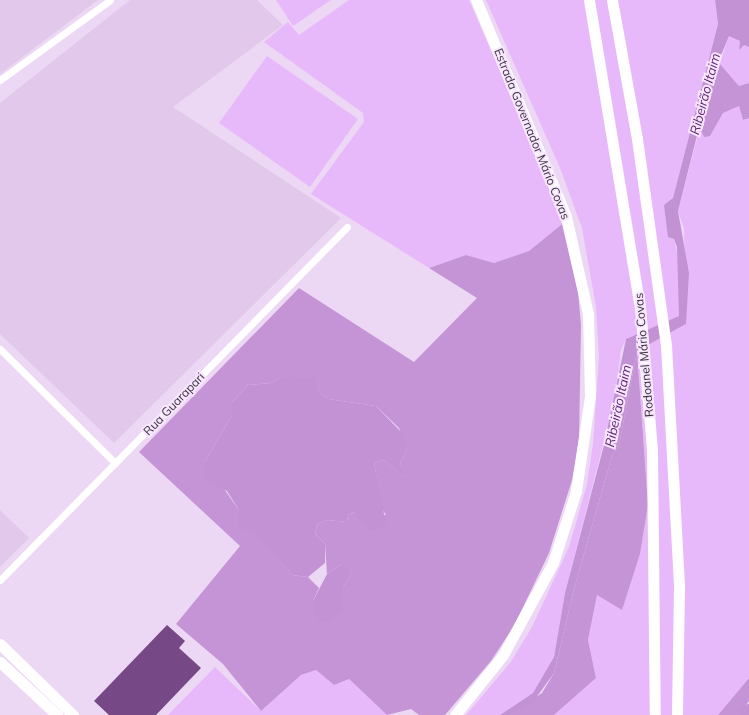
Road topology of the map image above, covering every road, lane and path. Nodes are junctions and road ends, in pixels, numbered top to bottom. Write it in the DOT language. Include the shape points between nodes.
graph roads {
  1 [pos="110,0"];
  2 [pos="476,0"];
  3 [pos="589,0"];
  4 [pos="612,0"];
  5 [pos="0,80"];
  6 [pos="347,227"];
  7 [pos="0,349"];
  8 [pos="115,463"];
  9 [pos="0,580"];
  10 [pos="0,644"];
  11 [pos="0,662"];
  12 [pos="55,714"];
  13 [pos="74,715"];
  14 [pos="454,715"];
  15 [pos="655,715"];
  16 [pos="677,715"];
  1 -- 5 [label="street"];
  2 -- 14 [label="highway, Estrada Governador Mário Covas" via="566,216 588,314 590,396 576,491 553,563 503,655"];
  3 -- 15 [label="highway, Rodoanel Mário Covas" via="640,307 652,449"];
  4 -- 16 [label="highway, Rodoanel Mário Covas" via="638,147 666,344 679,587"];
  6 -- 8 [label="street, Rua Guarapari"];
  7 -- 8 [label="street"];
  8 -- 9 [label="street, Rua Guarapari"];
  10 -- 13 [label="highway"];
  11 -- 12 [label="highway"];
}
